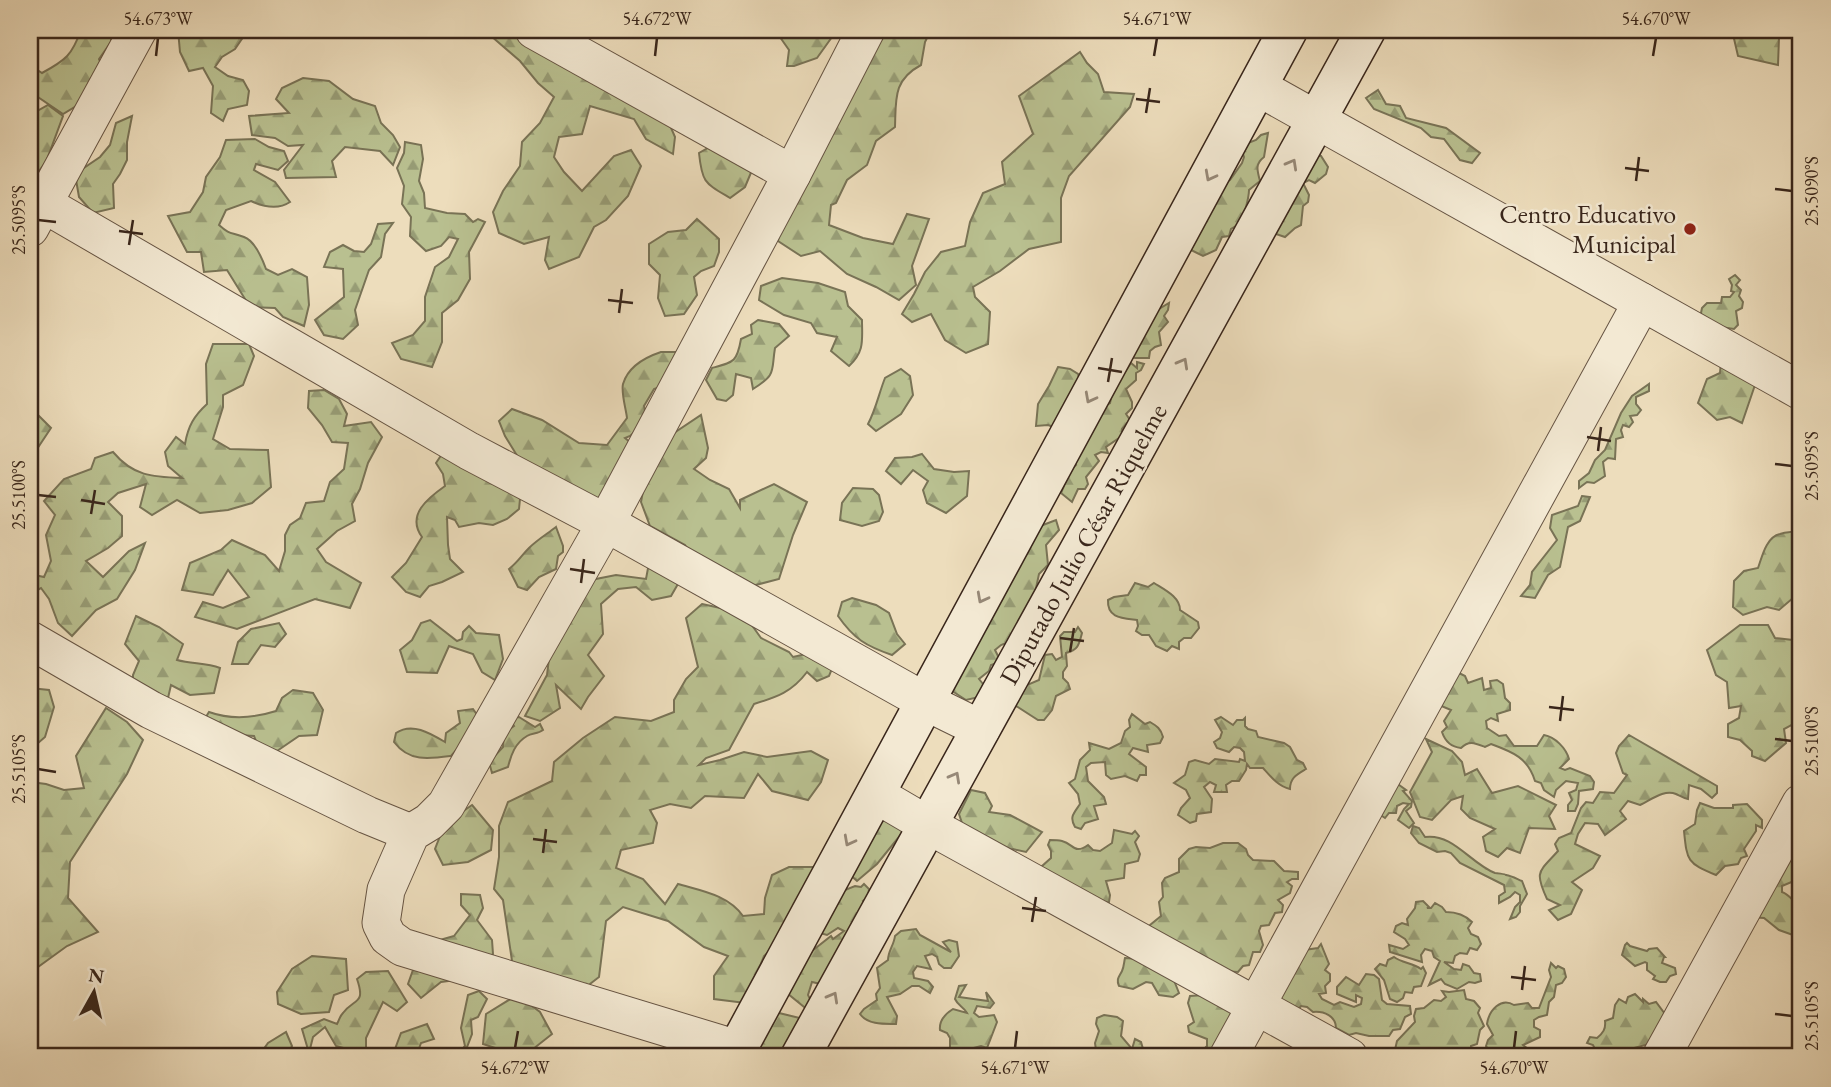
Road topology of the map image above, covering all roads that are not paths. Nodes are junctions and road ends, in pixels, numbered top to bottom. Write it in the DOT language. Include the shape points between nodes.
graph roads {
  1 [pos="138,30"];
  2 [pos="534,30"];
  3 [pos="866,30"];
  4 [pos="1289,30"];
  5 [pos="1354,34"];
  6 [pos="1258,87"];
  7 [pos="1316,120"];
  8 [pos="792,174"];
  9 [pos="34,209"];
  10 [pos="1642,302"];
  11 [pos="1801,391"];
  12 [pos="606,523"];
  13 [pos="30,640"];
  14 [pos="926,702"];
  15 [pos="981,729"];
  16 [pos="875,794"];
  17 [pos="1801,803"];
  18 [pos="928,825"];
  19 [pos="411,833"];
  20 [pos="1255,1006"];
  21 [pos="735,1053"];
  22 [pos="800,1057"];
  23 [pos="1228,1057"];
  24 [pos="1349,1057"];
  25 [pos="1661,1057"];
  1 -- 9 [label="street"];
  2 -- 8 [label="street"];
  3 -- 8 [label="street"];
  4 -- 6 [label="street"];
  5 -- 7 [label="street, Diputado Julio César Riquelme"];
  6 -- 7 [label="street"];
  6 -- 14 [label="street, one-way"];
  7 -- 10 [label="street"];
  15 -- 7 [label="street, Diputado Julio César Riquelme, one-way"];
  8 -- 12 [label="street"];
  9 -- 12 [label="street"];
  10 -- 11 [label="street"];
  10 -- 20 [label="street"];
  12 -- 14 [label="street"];
  12 -- 19 [label="street" via="446,805"];
  13 -- 19 [label="street" via="151,710"];
  14 -- 15 [label="street"];
  14 -- 16 [label="street"];
  18 -- 15 [label="street, Diputado Julio César Riquelme, one-way"];
  16 -- 18 [label="street"];
  16 -- 21 [label="street, one-way"];
  17 -- 25 [label="street"];
  18 -- 20 [label="street"];
  22 -- 18 [label="street, Diputado Julio César Riquelme, one-way"];
  19 -- 21 [label="street" via="386,890 381,923 388,937 402,947"];
  20 -- 23 [label="street"];
  20 -- 24 [label="street"];
}
